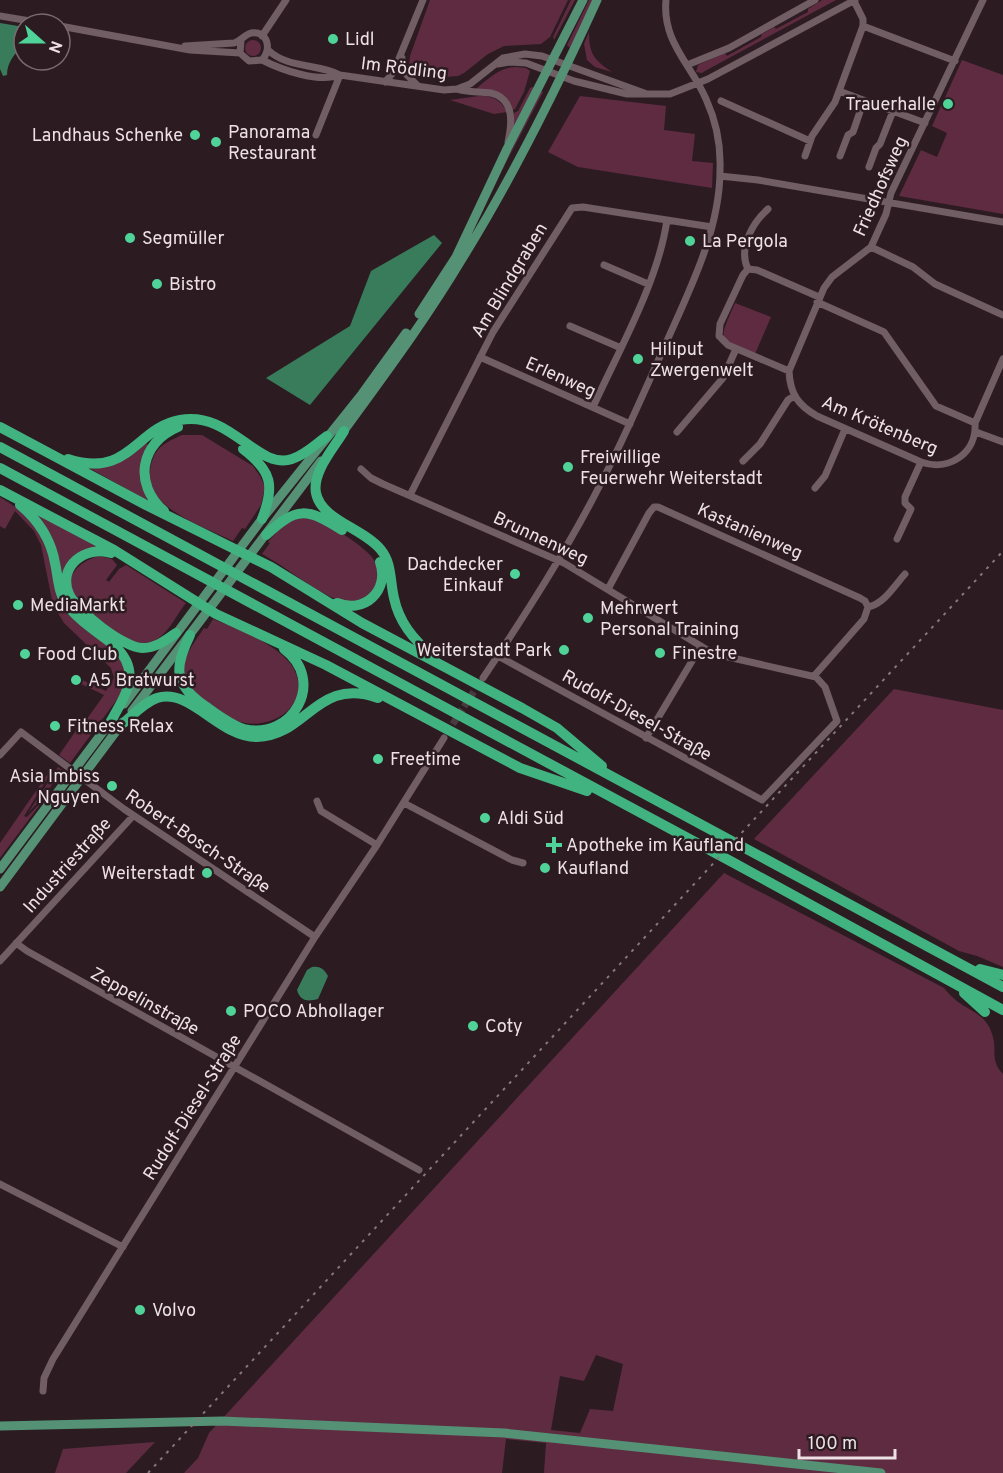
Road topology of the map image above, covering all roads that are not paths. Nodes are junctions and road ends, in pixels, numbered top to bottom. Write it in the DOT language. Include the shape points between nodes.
graph roads {
  1 [pos="286,0"];
  2 [pos="423,0"];
  3 [pos="583,0"];
  4 [pos="597,0"];
  5 [pos="666,0"];
  6 [pos="816,0"];
  7 [pos="855,0"];
  8 [pos="983,0"];
  9 [pos="863,26"];
  10 [pos="72,28"];
  11 [pos="262,36"];
  12 [pos="241,41"];
  13 [pos="174,46"];
  14 [pos="268,50"];
  15 [pos="240,53"];
  16 [pos="402,55"];
  17 [pos="262,60"];
  18 [pos="552,60"];
  19 [pos="954,61"];
  20 [pos="566,65"];
  21 [pos="687,66"];
  22 [pos="493,67"];
  23 [pos="546,71"];
  24 [pos="340,75"];
  25 [pos="561,76"];
  26 [pos="324,78"];
  27 [pos="385,82"];
  28 [pos="698,84"];
  29 [pos="420,87"];
  30 [pos="457,89"];
  31 [pos="839,91"];
  32 [pos="647,94"];
  33 [pos="332,95"];
  34 [pos="864,100"];
  35 [pos="721,101"];
  36 [pos="893,111"];
  37 [pos="925,123"];
  38 [pos="316,135"];
  39 [pos="810,141"];
  40 [pos="507,148"];
  41 [pos="805,156"];
  42 [pos="840,156"];
  43 [pos="869,167"];
  44 [pos="720,176"];
  45 [pos="889,202"];
  46 [pos="768,209"];
  47 [pos="667,220"];
  48 [pos="1003,222"];
  49 [pos="712,227"];
  50 [pos="870,247"];
  51 [pos="604,265"];
  52 [pos="748,269"];
  53 [pos="648,284"];
  54 [pos="818,300"];
  55 [pos="1003,315"];
  56 [pos="570,326"];
  57 [pos="621,348"];
  58 [pos="736,349"];
  59 [pos="480,357"];
  60 [pos="1003,359"];
  61 [pos="789,371"];
  62 [pos="794,396"];
  63 [pos="593,407"];
  64 [pos="975,423"];
  65 [pos="630,424"];
  66 [pos="0,427"];
  67 [pos="845,429"];
  68 [pos="344,431"];
  69 [pos="677,432"];
  70 [pos="976,432"];
  71 [pos="327,436"];
  72 [pos="1003,442"];
  73 [pos="0,447"];
  74 [pos="43,450"];
  75 [pos="743,461"];
  76 [pos="921,462"];
  77 [pos="0,468"];
  78 [pos="361,469"];
  79 [pos="815,488"];
  80 [pos="0,491"];
  81 [pos="410,495"];
  82 [pos="173,519"];
  83 [pos="262,519"];
  84 [pos="266,535"];
  85 [pos="897,539"];
  86 [pos="558,560"];
  87 [pos="142,568"];
  88 [pos="905,574"];
  89 [pos="308,589"];
  90 [pos="608,589"];
  91 [pos="868,607"];
  92 [pos="176,633"];
  93 [pos="190,635"];
  94 [pos="263,635"];
  95 [pos="701,646"];
  96 [pos="498,656"];
  97 [pos="461,675"];
  98 [pos="814,676"];
  99 [pos="483,678"];
  100 [pos="414,713"];
  101 [pos="116,723"];
  102 [pos="444,738"];
  103 [pos="646,738"];
  104 [pos="0,755"];
  105 [pos="71,767"];
  106 [pos="618,780"];
  107 [pos="317,801"];
  108 [pos="618,802"];
  109 [pos="404,803"];
  110 [pos="133,816"];
  111 [pos="377,845"];
  112 [pos="524,863"];
  113 [pos="0,869"];
  114 [pos="0,887"];
  115 [pos="315,937"];
  116 [pos="16,943"];
  117 [pos="949,958"];
  118 [pos="0,960"];
  119 [pos="1003,975"];
  120 [pos="950,981"];
  121 [pos="1003,987"];
  122 [pos="1003,1010"];
  123 [pos="985,1012"];
  124 [pos="234,1068"];
  125 [pos="419,1170"];
  126 [pos="0,1184"];
  127 [pos="123,1247"];
  128 [pos="44,1391"];
  129 [pos="0,1426"];
  130 [pos="881,1473"];
  1 -- 11 [label="street"];
  2 -- 16 [label="street"];
  3 -- 18 [label="main road"];
  4 -- 20 [label="main road"];
  5 -- 21 [label="street" via="670,37"];
  6 -- 21 [label="street" via="729,48"];
  7 -- 9 [label="street"];
  7 -- 28 [label="street"];
  8 -- 19 [label="street, Friedhofsweg"];
  9 -- 19 [label="street"];
  9 -- 31 [label="street"];
  10 -- 13 [label="street, Im Rödling"];
  11 -- 12 [label="street, Im Rödling" via="252,33"];
  11 -- 14 [label="street"];
  12 -- 13 [label="street, Im Rödling"];
  12 -- 15 [label="street"];
  13 -- 15 [label="street, Im Rödling"];
  14 -- 17 [label="street"];
  14 -- 24 [label="street, Im Rödling" via="286,61"];
  15 -- 17 [label="street, Im Rödling" via="249,61"];
  16 -- 27 [label="street" via="392,77"];
  16 -- 29 [label="street" via="404,72"];
  17 -- 26 [label="street, Im Rödling" via="288,71"];
  18 -- 20 [label="street, Im Rödling"];
  18 -- 22 [label="street, Im Rödling" via="532,54 513,55"];
  18 -- 23 [label="main road"];
  19 -- 37 [label="street, Friedhofsweg"];
  20 -- 25 [label="main road"];
  20 -- 32 [label="street, Im Rödling"];
  21 -- 28 [label="street"];
  22 -- 23 [label="street, Im Rödling" via="516,62"];
  22 -- 30 [label="street, Im Rödling"];
  23 -- 25 [label="street, Im Rödling"];
  23 -- 40 [label="main road"];
  24 -- 26 [label="street, Im Rödling"];
  24 -- 27 [label="street, Im Rödling"];
  24 -- 33 [label="street"];
  25 -- 32 [label="street, Im Rödling" via="627,94"];
  25 -- 68 [label="main road" via="464,256"];
  26 -- 33 [label="street"];
  27 -- 29 [label="street, Im Rödling"];
  28 -- 32 [label="street" via="670,94"];
  28 -- 44 [label="street" via="713,121"];
  29 -- 30 [label="street, Im Rödling"];
  30 -- 40 [label="street" via="491,93 504,100 511,118"];
  31 -- 34 [label="street"];
  31 -- 39 [label="street"];
  33 -- 38 [label="street"];
  34 -- 36 [label="street"];
  34 -- 42 [label="street"];
  35 -- 39 [label="street"];
  36 -- 37 [label="street"];
  36 -- 43 [label="street"];
  37 -- 45 [label="street, Friedhofsweg"];
  39 -- 41 [label="street"];
  40 -- 71 [label="main road" via="447,272 387,361"];
  44 -- 45 [label="street"];
  44 -- 49 [label="street"];
  45 -- 48 [label="street"];
  45 -- 50 [label="street, Friedhofsweg"];
  46 -- 52 [label="street" via="757,220 745,247"];
  47 -- 49 [label="street, Am Blindgraben"];
  47 -- 53 [label="street"];
  47 -- 59 [label="street, Am Blindgraben" via="572,208"];
  49 -- 65 [label="street"];
  50 -- 54 [label="street, Friedhofsweg" via="832,277"];
  50 -- 55 [label="street" via="913,267 935,284"];
  51 -- 53 [label="street"];
  52 -- 54 [label="street"];
  52 -- 58 [label="street" via="718,329 724,343"];
  53 -- 57 [label="street"];
  54 -- 61 [label="street, Friedhofsweg"];
  54 -- 64 [label="street" via="885,333 934,404"];
  56 -- 57 [label="street"];
  57 -- 63 [label="street"];
  58 -- 61 [label="street"];
  58 -- 69 [label="street" via="723,378"];
  59 -- 63 [label="street, Erlenweg"];
  59 -- 81 [label="street, Am Blindgraben"];
  60 -- 64 [label="street"];
  61 -- 62 [label="street"];
  62 -- 67 [label="street, Am Krötenberg" via="808,411"];
  62 -- 75 [label="street"];
  63 -- 65 [label="street, Erlenweg"];
  64 -- 70 [label="street"];
  65 -- 86 [label="street"];
  66 -- 74 [label="highway"];
  67 -- 76 [label="street, Am Krötenberg"];
  67 -- 79 [label="street" via="825,476"];
  68 -- 84 [label="main road"];
  68 -- 97 [label="highway" via="318,476 318,500 329,513 381,550 398,612 409,632 433,656"];
  70 -- 72 [label="street"];
  70 -- 76 [label="street, Am Krötenberg" via="956,461 939,466"];
  71 -- 74 [label="highway" via="301,455 278,461 264,456 221,425 194,418 165,424 119,459 103,463 75,461"];
  71 -- 83 [label="main road"];
  73 -- 106 [label="highway"];
  74 -- 82 [label="highway"];
  76 -- 85 [label="street" via="905,497 911,509"];
  77 -- 108 [label="highway"];
  78 -- 81 [label="street, Brunnenweg" via="376,481"];
  80 -- 87 [label="highway"];
  80 -- 101 [label="highway" via="42,530 53,554 66,604 126,658 130,680"];
  81 -- 86 [label="street, Brunnenweg"];
  82 -- 83 [label="highway" via="150,494 144,470 147,455 160,437 179,426 192,424 218,432 259,463 270,484"];
  82 -- 89 [label="highway"];
  83 -- 92 [label="main road"];
  84 -- 89 [label="highway" via="287,517 314,515 368,547 382,568 380,588 363,604 341,605"];
  84 -- 93 [label="main road"];
  86 -- 90 [label="street, Brunnenweg"];
  86 -- 96 [label="street"];
  87 -- 92 [label="highway" via="112,553 92,551 73,563 67,574 67,586 80,608 129,645 153,647"];
  87 -- 94 [label="highway" via="209,610"];
  88 -- 91 [label="street" via="882,600"];
  89 -- 97 [label="highway" via="362,623"];
  90 -- 91 [label="street, Kastanienweg" via="649,513 658,507 860,598"];
  90 -- 95 [label="street, Brunnenweg"];
  91 -- 98 [label="street" via="864,619"];
  92 -- 101 [label="main road"];
  93 -- 94 [label="highway" via="178,665 188,691 231,724 258,730 289,717 302,698 304,686 294,658"];
  93 -- 101 [label="main road"];
  94 -- 100 [label="highway"];
  95 -- 98 [label="street, Brunnenweg" via="728,657"];
  95 -- 103 [label="street"];
  96 -- 99 [label="street"];
  96 -- 103 [label="street, Rudolf-Diesel-Straße"];
  97 -- 106 [label="highway" via="557,728"];
  98 -- 103 [label="street, Rudolf-Diesel-Straße" via="824,684 837,721 762,800"];
  100 -- 101 [label="highway" via="369,695 343,694 319,703 283,730 254,737 225,728 192,705 162,697"];
  100 -- 108 [label="highway" via="520,768"];
  101 -- 105 [label="main road"];
  101 -- 114 [label="main road" via="78,783"];
  102 -- 109 [label="street, Rudolf-Diesel-Straße"];
  104 -- 105 [label="street, Robert-Bosch-Straße" via="21,732"];
  105 -- 110 [label="street, Robert-Bosch-Straße"];
  105 -- 113 [label="main road" via="69,777"];
  106 -- 117 [label="highway"];
  107 -- 111 [label="street" via="321,811"];
  108 -- 120 [label="highway"];
  109 -- 111 [label="street, Rudolf-Diesel-Straße"];
  109 -- 112 [label="street"];
  110 -- 115 [label="street, Robert-Bosch-Straße"];
  110 -- 116 [label="street, Industriestraße"];
  111 -- 115 [label="street, Rudolf-Diesel-Straße"];
  115 -- 124 [label="street, Rudolf-Diesel-Straße"];
  116 -- 118 [label="street, Industriestraße"];
  116 -- 124 [label="street, Zeppelinstraße"];
  117 -- 119 [label="highway"];
  117 -- 121 [label="highway"];
  120 -- 122 [label="highway"];
  120 -- 123 [label="highway"];
  124 -- 125 [label="street, Zeppelinstraße"];
  124 -- 127 [label="street, Rudolf-Diesel-Straße"];
  126 -- 127 [label="street"];
  127 -- 128 [label="street, Rudolf-Diesel-Straße" via="49,1366"];
  129 -- 130 [label="main road" via="222,1421 504,1433"];
}
